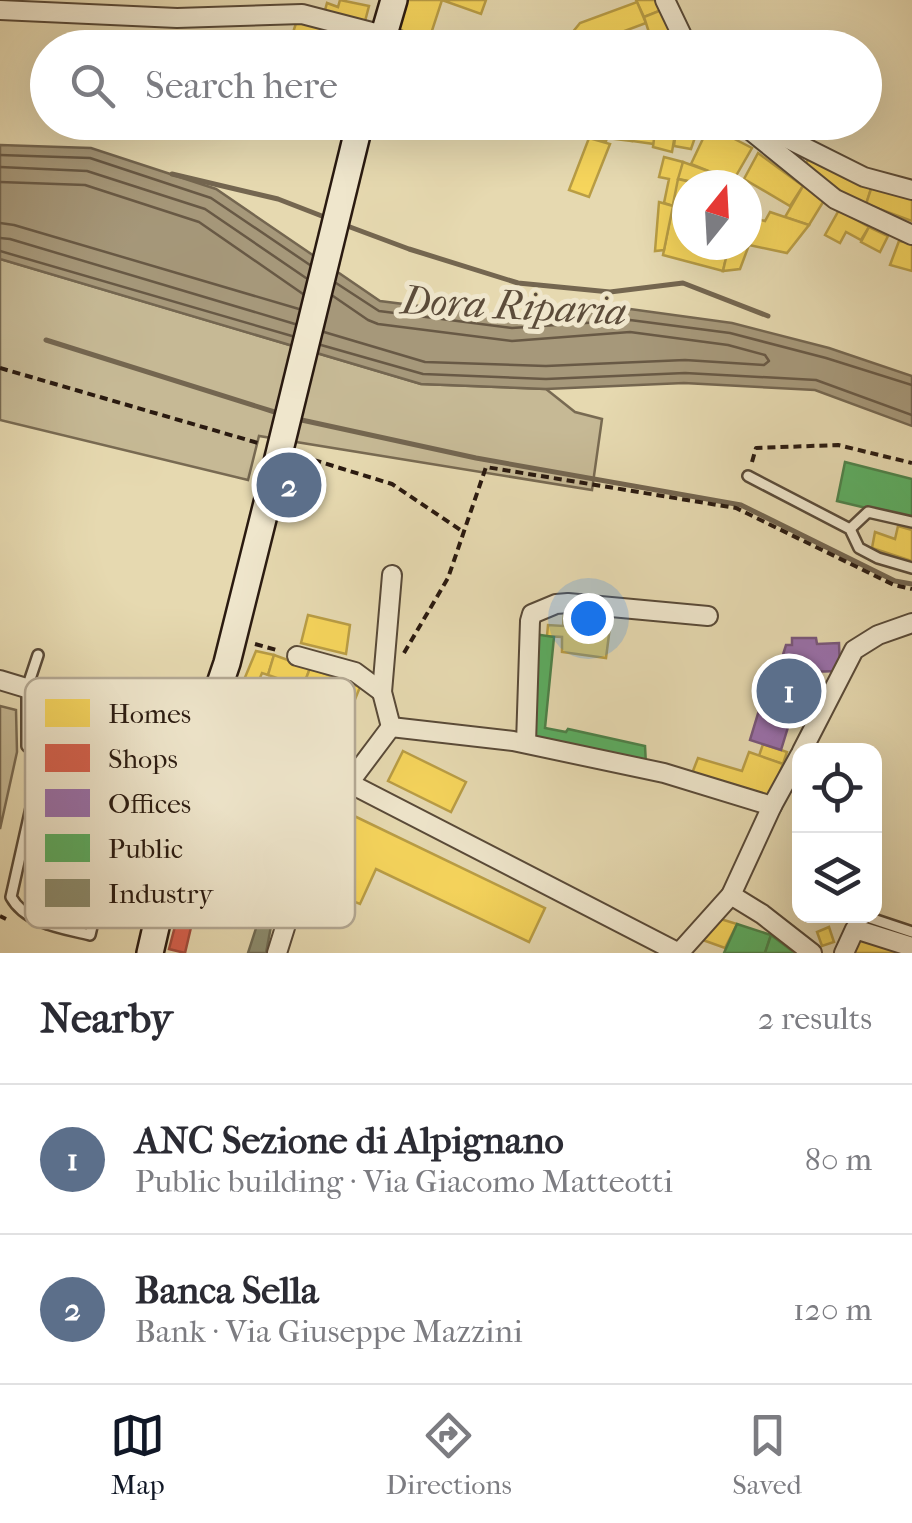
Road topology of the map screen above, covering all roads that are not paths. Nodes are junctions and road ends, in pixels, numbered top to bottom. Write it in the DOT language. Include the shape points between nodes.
graph roads {
  1 [pos="394,0"];
  2 [pos="665,0"];
  3 [pos="180,9"];
  4 [pos="0,10"];
  5 [pos="349,30"];
  6 [pos="385,30"];
  7 [pos="679,30"];
  8 [pos="356,140"];
  9 [pos="762,140"];
  10 [pos="790,140"];
  11 [pos="912,190"];
  12 [pos="912,235"];
  13 [pos="748,476"];
  14 [pos="912,522"];
  15 [pos="850,529"];
  16 [pos="912,568"];
  17 [pos="392,575"];
  18 [pos="708,616"];
  19 [pos="912,623"];
  20 [pos="241,639"];
  21 [pos="38,655"];
  22 [pos="297,656"];
  23 [pos="30,678"];
  24 [pos="203,678"];
  25 [pos="222,678"];
  26 [pos="0,680"];
  27 [pos="25,687"];
  28 [pos="382,692"];
  29 [pos="391,726"];
  30 [pos="806,743"];
  31 [pos="526,744"];
  32 [pos="792,769"];
  33 [pos="355,776"];
  34 [pos="355,787"];
  35 [pos="772,806"];
  36 [pos="25,835"];
  37 [pos="730,895"];
  38 [pos="25,912"];
  39 [pos="63,928"];
  40 [pos="92,928"];
  41 [pos="156,928"];
  42 [pos="285,928"];
  43 [pos="855,929"];
  44 [pos="912,932"];
  45 [pos="912,947"];
  46 [pos="810,951"];
  47 [pos="150,953"];
  48 [pos="278,953"];
  49 [pos="679,953"];
  50 [pos="844,953"];
  1 -- 6 [label="street"];
  2 -- 7 [label="street"];
  3 -- 4 [label="street"];
  3 -- 5 [label="street" via="302,14"];
  8 -- 20 [label="street, bridge"];
  9 -- 12 [label="street" via="836,199"];
  10 -- 11 [label="street" via="864,177"];
  13 -- 15 [label="lane"];
  14 -- 15 [label="lane" via="868,512"];
  15 -- 16 [label="lane" via="859,548"];
  17 -- 28 [label="street"];
  18 -- 31 [label="street" via="568,604 532,614"];
  19 -- 30 [label="street" via="854,650"];
  20 -- 24 [label="street"];
  20 -- 25 [label="street"];
  21 -- 23 [label="lane"];
  22 -- 28 [label="street" via="354,672"];
  26 -- 27 [label="street"];
  28 -- 29 [label="street"];
  29 -- 31 [label="street"];
  29 -- 33 [label="street"];
  31 -- 35 [label="street" via="664,773"];
  32 -- 35 [label="street"];
  34 -- 49 [label="street"];
  35 -- 37 [label="street"];
  36 -- 38 [label="lane" via="11,897"];
  37 -- 46 [label="street"];
  37 -- 49 [label="street"];
  39 -- 40 [label="lane" via="90,935"];
  41 -- 47 [label="street"];
  42 -- 48 [label="street"];
  43 -- 44 [label="lane" via="864,916"];
  43 -- 45 [label="street"];
  43 -- 50 [label="street"];
}
